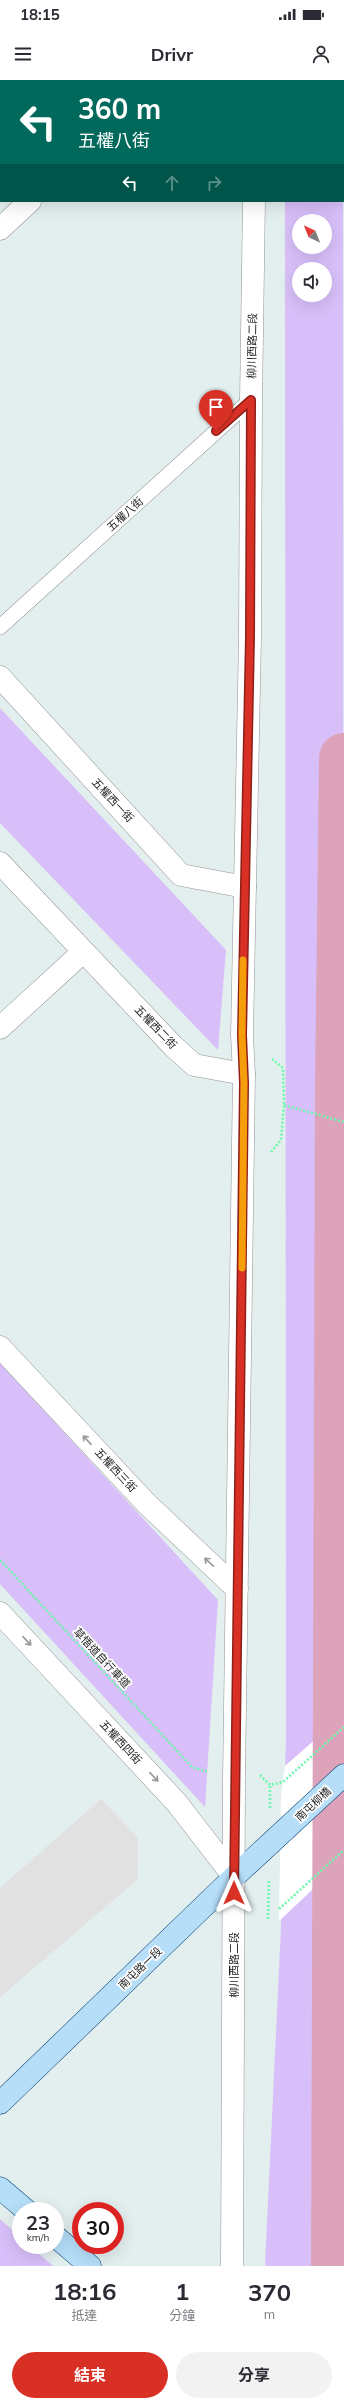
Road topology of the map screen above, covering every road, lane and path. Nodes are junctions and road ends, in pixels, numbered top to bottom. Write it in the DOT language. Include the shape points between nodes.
graph roads {
  1 [pos="29,202"];
  2 [pos="254,202"];
  3 [pos="0,229"];
  4 [pos="251,400"];
  5 [pos="0,627"];
  6 [pos="0,677"];
  7 [pos="0,863"];
  8 [pos="245,887"];
  9 [pos="83,952"];
  10 [pos="0,1028"];
  11 [pos="272,1059"];
  12 [pos="244,1074"];
  13 [pos="284,1105"];
  14 [pos="344,1122"];
  15 [pos="271,1152"];
  16 [pos="0,1346"];
  17 [pos="0,1560"];
  18 [pos="237,1588"];
  19 [pos="0,1613"];
  20 [pos="344,1727"];
  21 [pos="192,1767"];
  22 [pos="260,1775"];
  23 [pos="344,1775"];
  24 [pos="282,1834"];
  25 [pos="344,1850"];
  26 [pos="234,1877"];
  27 [pos="280,1909"];
  28 [pos="0,2103"];
  29 [pos="0,2188"];
  30 [pos="16,2202"];
  31 [pos="64,2244"];
  32 [pos="90,2266"];
  33 [pos="232,2266"];
  1 -- 3 [label="street"];
  2 -- 4 [label="street, 柳川西路二段"];
  4 -- 5 [label="lane, 五權八街"];
  4 -- 8 [label="street, 柳川西路二段"];
  6 -- 8 [label="street, 五權西一街" via="181,874"];
  7 -- 9 [label="street, 五權西二街"];
  8 -- 12 [label="street, 柳川西路二段" via="242,1035"];
  9 -- 10 [label="street"];
  9 -- 12 [label="street, 五權西二街" via="194,1065"];
  11 -- 13 [label="path" via="283,1068"];
  12 -- 18 [label="street, 柳川西路二段"];
  13 -- 14 [label="path"];
  13 -- 15 [label="path" via="281,1140"];
  18 -- 16 [label="street, 五權西三街, one-way" via="147,1504"];
  17 -- 21 [label="path, 草悟道自行車道"];
  18 -- 26 [label="street, 柳川西路二段"];
  19 -- 26 [label="street, 五權西四街, one-way" via="176,1802"];
  20 -- 22 [label="path" via="283,1782 270,1785"];
  23 -- 24 [label="main road, 南屯柳橋"];
  24 -- 26 [label="main road, 南屯路一段"];
  25 -- 27 [label="path"];
  26 -- 28 [label="main road, 南屯路一段"];
  26 -- 33 [label="street, 柳川西路二段"];
  29 -- 30 [label="main road"];
  31 -- 32 [label="main road"];
}
